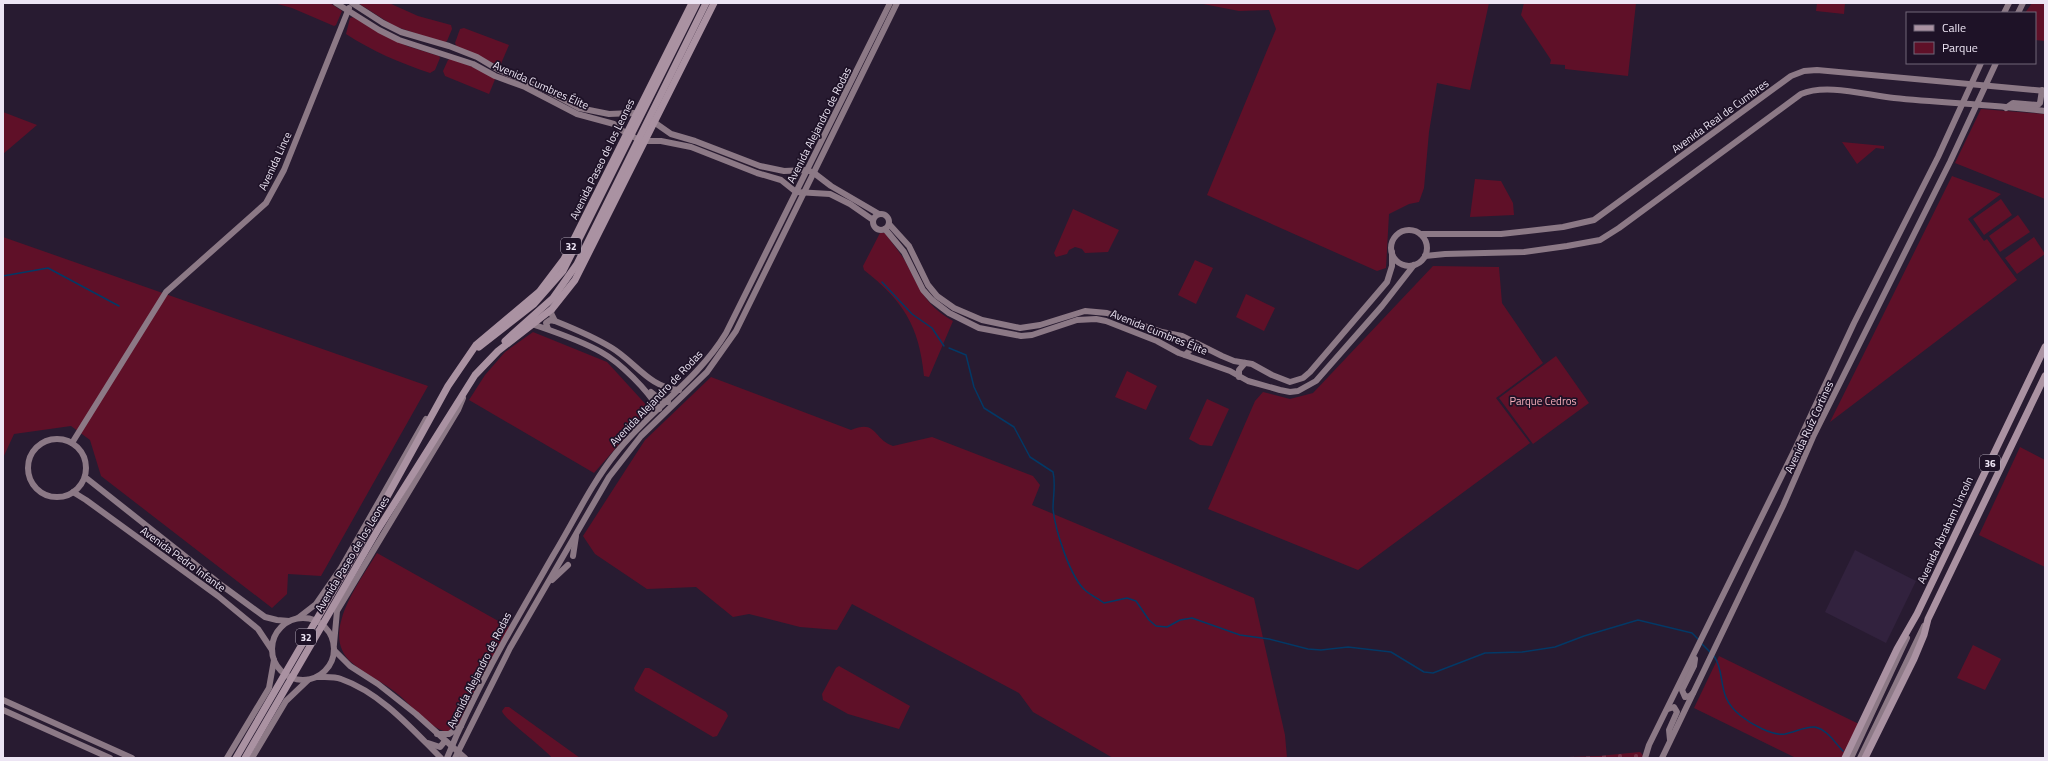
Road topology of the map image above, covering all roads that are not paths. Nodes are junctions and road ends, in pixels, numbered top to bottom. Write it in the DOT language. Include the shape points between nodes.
graph roads {
  1 [pos="336,3"];
  2 [pos="351,3"];
  3 [pos="692,3"];
  4 [pos="697,3"];
  5 [pos="706,3"];
  6 [pos="714,3"];
  7 [pos="890,3"];
  8 [pos="897,3"];
  9 [pos="2009,3"];
  10 [pos="2023,3"];
  11 [pos="348,10"];
  12 [pos="2004,12"];
  13 [pos="2018,12"];
  14 [pos="1981,64"];
  15 [pos="1996,64"];
  16 [pos="1971,84"];
  17 [pos="1985,85"];
  18 [pos="2044,90"];
  19 [pos="646,95"];
  20 [pos="2045,98"];
  21 [pos="1963,104"];
  22 [pos="1976,105"];
  23 [pos="662,107"];
  24 [pos="2006,108"];
  25 [pos="2044,111"];
  26 [pos="637,113"];
  27 [pos="654,122"];
  28 [pos="627,134"];
  29 [pos="644,142"];
  30 [pos="619,150"];
  31 [pos="634,162"];
  32 [pos="807,170"];
  33 [pos="814,173"];
  34 [pos="796,192"];
  35 [pos="804,193"];
  36 [pos="879,214"];
  37 [pos="873,220"];
  38 [pos="889,224"];
  39 [pos="885,229"];
  40 [pos="1420,234"];
  41 [pos="1392,252"];
  42 [pos="1425,256"];
  43 [pos="1414,265"];
  44 [pos="552,309"];
  45 [pos="738,310"];
  46 [pos="742,320"];
  47 [pos="1127,320"];
  48 [pos="555,321"];
  49 [pos="532,324"];
  50 [pos="1124,328"];
  51 [pos="548,329"];
  52 [pos="582,332"];
  53 [pos="589,335"];
  54 [pos="1175,335"];
  55 [pos="567,337"];
  56 [pos="1192,342"];
  57 [pos="2045,347"];
  58 [pos="1169,348"];
  59 [pos="596,350"];
  60 [pos="498,351"];
  61 [pos="469,354"];
  62 [pos="1185,355"];
  63 [pos="1245,362"];
  64 [pos="2045,376"];
  65 [pos="1239,377"];
  66 [pos="1259,377"];
  67 [pos="1290,382"];
  68 [pos="468,384"];
  69 [pos="638,384"];
  70 [pos="658,385"];
  71 [pos="679,390"];
  72 [pos="651,392"];
  73 [pos="1290,392"];
  74 [pos="666,402"];
  75 [pos="677,402"];
  76 [pos="438,403"];
  77 [pos="658,409"];
  78 [pos="72,443"];
  79 [pos="85,477"];
  80 [pos="73,492"];
  81 [pos="577,530"];
  82 [pos="573,556"];
  83 [pos="567,564"];
  84 [pos="341,568"];
  85 [pos="358,579"];
  86 [pos="543,591"];
  87 [pos="1918,614"];
  88 [pos="298,618"];
  89 [pos="1928,619"];
  90 [pos="289,620"];
  91 [pos="334,647"];
  92 [pos="272,650"];
  93 [pos="1696,651"];
  94 [pos="274,660"];
  95 [pos="317,677"];
  96 [pos="308,680"];
  97 [pos="268,688"];
  98 [pos="1694,692"];
  99 [pos="3,700"];
  100 [pos="286,700"];
  101 [pos="1668,709"];
  102 [pos="3,710"];
  103 [pos="462,725"];
  104 [pos="437,734"];
  105 [pos="423,740"];
  106 [pos="445,741"];
  107 [pos="1670,742"];
  108 [pos="452,746"];
  109 [pos="458,752"];
  110 [pos="249,756"];
  111 [pos="110,758"];
  112 [pos="132,758"];
  113 [pos="227,758"];
  114 [pos="236,758"];
  115 [pos="441,758"];
  116 [pos="447,758"];
  117 [pos="455,758"];
  118 [pos="465,758"];
  119 [pos="1645,758"];
  120 [pos="1662,758"];
  121 [pos="1845,758"];
  122 [pos="1851,758"];
  123 [pos="1860,758"];
  124 [pos="1865,758"];
  1 -- 11 [label="street, Avenida Cumbres Élite"];
  2 -- 11 [label="street, Avenida Lince"];
  2 -- 26 [label="street, Avenida Cumbres Élite" via="395,29 477,57 579,108 609,114"];
  3 -- 19 [label="main road, Avenida Paseo de los Leones / 32"];
  4 -- 61 [label="main road" via="563,271 534,304"];
  5 -- 60 [label="main road" via="578,264 553,298 511,334"];
  6 -- 23 [label="main road, Avenida Paseo de los Leones / 32"];
  7 -- 32 [label="street, Avenida Alejandro de Rodas"];
  8 -- 33 [label="street, Avenida Alejandro de Rodas"];
  9 -- 12 [label="street"];
  10 -- 13 [label="street"];
  11 -- 28 [label="street, Avenida Cumbres Élite" via="399,40 473,64 577,114 614,124"];
  11 -- 78 [label="street, Avenida Lince" via="287,163 271,196 166,292"];
  14 -- 16 [label="street, Avenida Ruíz Cortines"];
  15 -- 17 [label="street, Avenida Ruíz Cortines"];
  16 -- 17 [label="street, Avenida Real de Cumbres"];
  16 -- 21 [label="street, Avenida Ruíz Cortines"];
  16 -- 40 [label="street, Avenida Real de Cumbres" via="1817,70 1804,71 1791,76 1594,220 1568,226 1501,234"];
  17 -- 18 [label="street, Avenida Real de Cumbres"];
  17 -- 22 [label="street, Avenida Ruíz Cortines"];
  18 -- 24 [label="street" via="2038,105 2013,103"];
  19 -- 23 [label="main road" via="649,104 657,108"];
  19 -- 26 [label="main road, Avenida Paseo de los Leones / 32"];
  20 -- 25 [label="street"];
  21 -- 22 [label="street"];
  21 -- 42 [label="street" via="1809,90 1600,240 1524,252"];
  21 -- 93 [label="street, Avenida Ruíz Cortines"];
  22 -- 24 [label="street"];
  22 -- 98 [label="street, Avenida Ruíz Cortines" via="1813,437"];
  23 -- 27 [label="main road, Avenida Paseo de los Leones / 32"];
  24 -- 25 [label="street"];
  26 -- 27 [label="street, Avenida Cumbres Élite"];
  26 -- 28 [label="main road, Avenida Paseo de los Leones / 32"];
  27 -- 29 [label="main road, Avenida Paseo de los Leones / 32"];
  27 -- 32 [label="street, Avenida Cumbres Élite" via="671,134 695,140 760,166 784,171"];
  28 -- 29 [label="street, Avenida Cumbres Élite"];
  28 -- 30 [label="main road, Avenida Paseo de los Leones / 32"];
  29 -- 31 [label="main road, Avenida Paseo de los Leones / 32"];
  29 -- 34 [label="street, Avenida Cumbres Élite" via="661,141 691,147 781,180"];
  30 -- 31 [label="main road" via="630,153"];
  30 -- 61 [label="main road, Avenida Paseo de los Leones / 32" via="568,252 554,273 539,292 487,335"];
  31 -- 44 [label="main road, Avenida Paseo de los Leones / 32" via="575,280"];
  32 -- 33 [label="street, Avenida Cumbres Élite"];
  32 -- 34 [label="street, Avenida Alejandro de Rodas"];
  33 -- 35 [label="street, Avenida Alejandro de Rodas"];
  33 -- 36 [label="street, Avenida Cumbres Élite"];
  34 -- 35 [label="street"];
  34 -- 45 [label="street, Avenida Alejandro de Rodas"];
  35 -- 37 [label="street" via="830,194"];
  35 -- 46 [label="street, Avenida Alejandro de Rodas"];
  36 -- 37 [label="street"];
  36 -- 38 [label="street" via="887,215"];
  37 -- 39 [label="street" via="875,227"];
  38 -- 39 [label="street"];
  38 -- 47 [label="street, Avenida Cumbres Élite" via="909,246 933,290 946,303 961,312 997,324 1020,328 1040,325 1085,311 1107,313"];
  39 -- 50 [label="street, Avenida Cumbres Élite" via="904,252 923,290 932,300 949,313 978,328 1021,336 1032,335 1077,320 1096,319"];
  40 -- 41 [label="street" via="1413,230 1401,232 1393,240"];
  40 -- 42 [label="street" via="1427,244"];
  41 -- 43 [label="street" via="1400,263"];
  41 -- 67 [label="street" via="1392,266 1382,288 1310,372 1304,378"];
  42 -- 43 [label="street"];
  43 -- 73 [label="street" via="1382,306 1316,381 1307,387"];
  44 -- 48 [label="street"];
  44 -- 49 [label="main road, Avenida Paseo de los Leones / 32"];
  45 -- 46 [label="street" via="738,317"];
  45 -- 71 [label="street, Avenida Alejandro de Rodas" via="713,353"];
  46 -- 75 [label="street, Avenida Alejandro de Rodas" via="715,363"];
  47 -- 50 [label="street"];
  47 -- 54 [label="street, Avenida Cumbres Élite"];
  48 -- 51 [label="street" via="546,323"];
  48 -- 52 [label="street"];
  49 -- 51 [label="street"];
  49 -- 60 [label="main road, Avenida Paseo de los Leones / 32"];
  50 -- 58 [label="street, Avenida Cumbres Élite"];
  51 -- 55 [label="street"];
  52 -- 53 [label="street"];
  52 -- 55 [label="street" via="578,337"];
  53 -- 59 [label="street" via="584,341"];
  53 -- 70 [label="street" via="622,354"];
  54 -- 56 [label="street, Avenida Cumbres Élite"];
  54 -- 58 [label="street" via="1170,341"];
  55 -- 59 [label="street"];
  56 -- 62 [label="street" via="1190,350"];
  56 -- 63 [label="street, Avenida Cumbres Élite" via="1228,358"];
  57 -- 87 [label="main road, Avenida Abraham Lincoln / 36"];
  58 -- 62 [label="street, Avenida Cumbres Élite"];
  59 -- 69 [label="street" via="615,362"];
  60 -- 68 [label="main road, Avenida Paseo de los Leones / 32"];
  61 -- 76 [label="main road, Avenida Paseo de los Leones / 32"];
  62 -- 65 [label="street, Avenida Cumbres Élite" via="1217,365"];
  63 -- 65 [label="street" via="1239,370"];
  63 -- 66 [label="street, Avenida Cumbres Élite" via="1252,364"];
  64 -- 89 [label="main road, 36"];
  65 -- 66 [label="street, Avenida Cumbres Élite"];
  66 -- 67 [label="street, Avenida Cumbres Élite"];
  66 -- 73 [label="street, Avenida Cumbres Élite"];
  67 -- 73 [label="street"];
  68 -- 85 [label="street, Avenida Paseo de los Leones" via="458,410"];
  68 -- 110 [label="main road, Avenida Paseo de los Leones / 32" via="377,532"];
  69 -- 72 [label="street"];
  69 -- 77 [label="street"];
  70 -- 71 [label="street"];
  70 -- 72 [label="street" via="658,391"];
  71 -- 74 [label="street, Avenida Alejandro de Rodas"];
  72 -- 74 [label="street"];
  74 -- 75 [label="street"];
  74 -- 77 [label="street, Avenida Alejandro de Rodas"];
  75 -- 81 [label="street, Avenida Alejandro de Rodas" via="626,454"];
  76 -- 84 [label="street, Avenida Paseo de los Leones" via="422,426"];
  76 -- 114 [label="main road, Avenida Paseo de los Leones / 32" via="371,526"];
  77 -- 103 [label="street, Avenida Alejandro de Rodas" via="636,429 602,472 522,607"];
  78 -- 79 [label="street" via="82,452 85,460"];
  78 -- 80 [label="street" via="54,439 39,446 33,453 29,470 31,479 41,492 57,497"];
  79 -- 80 [label="street"];
  79 -- 90 [label="street, Avenida Pedro Infante" via="265,617"];
  80 -- 92 [label="street, Avenida Pedro Infante" via="218,596 258,629"];
  81 -- 82 [label="street"];
  81 -- 86 [label="street, Avenida Alejandro de Rodas"];
  83 -- 86 [label="street"];
  84 -- 85 [label="street" via="341,575 345,580 352,582"];
  84 -- 88 [label="street, Avenida Paseo de los Leones" via="316,604"];
  85 -- 91 [label="street, Avenida Paseo de los Leones" via="337,611"];
  86 -- 109 [label="street, Avenida Alejandro de Rodas" via="510,648"];
  87 -- 121 [label="main road, Avenida Abraham Lincoln / 36" via="1897,649"];
  87 -- 122 [label="street, Avenida Abraham Lincoln / 36"];
  88 -- 90 [label="street"];
  88 -- 91 [label="street" via="319,623 331,636"];
  89 -- 123 [label="street, 36"];
  89 -- 124 [label="main road, 36" via="1914,659"];
  90 -- 92 [label="street" via="276,636"];
  91 -- 95 [label="street" via="331,663 325,672"];
  91 -- 104 [label="street" via="350,666 395,697"];
  92 -- 94 [label="street"];
  93 -- 98 [label="street" via="1694,666 1682,693 1687,697"];
  93 -- 101 [label="street, Avenida Ruíz Cortines"];
  94 -- 96 [label="street" via="291,678"];
  94 -- 97 [label="street"];
  95 -- 96 [label="street"];
  95 -- 105 [label="street" via="340,678 362,689 384,704"];
  96 -- 100 [label="street, Avenida Paseo de los Leones"];
  97 -- 100 [label="street" via="281,690"];
  97 -- 113 [label="street"];
  98 -- 107 [label="street, Avenida Ruíz Cortines"];
  99 -- 112 [label="street"];
  100 -- 110 [label="street, Avenida Paseo de los Leones"];
  101 -- 107 [label="street" via="1674,707 1677,712 1669,730"];
  101 -- 119 [label="street, Avenida Ruíz Cortines"];
  102 -- 111 [label="street"];
  103 -- 104 [label="street" via="449,734"];
  103 -- 108 [label="street, Avenida Alejandro de Rodas"];
  104 -- 106 [label="street"];
  105 -- 106 [label="street" via="437,747 443,746"];
  105 -- 115 [label="street"];
  106 -- 108 [label="street"];
  107 -- 120 [label="street, Avenida Ruíz Cortines"];
  108 -- 109 [label="street"];
  108 -- 116 [label="street, Avenida Alejandro de Rodas"];
  109 -- 117 [label="street, Avenida Alejandro de Rodas"];
  109 -- 118 [label="street"];
}
